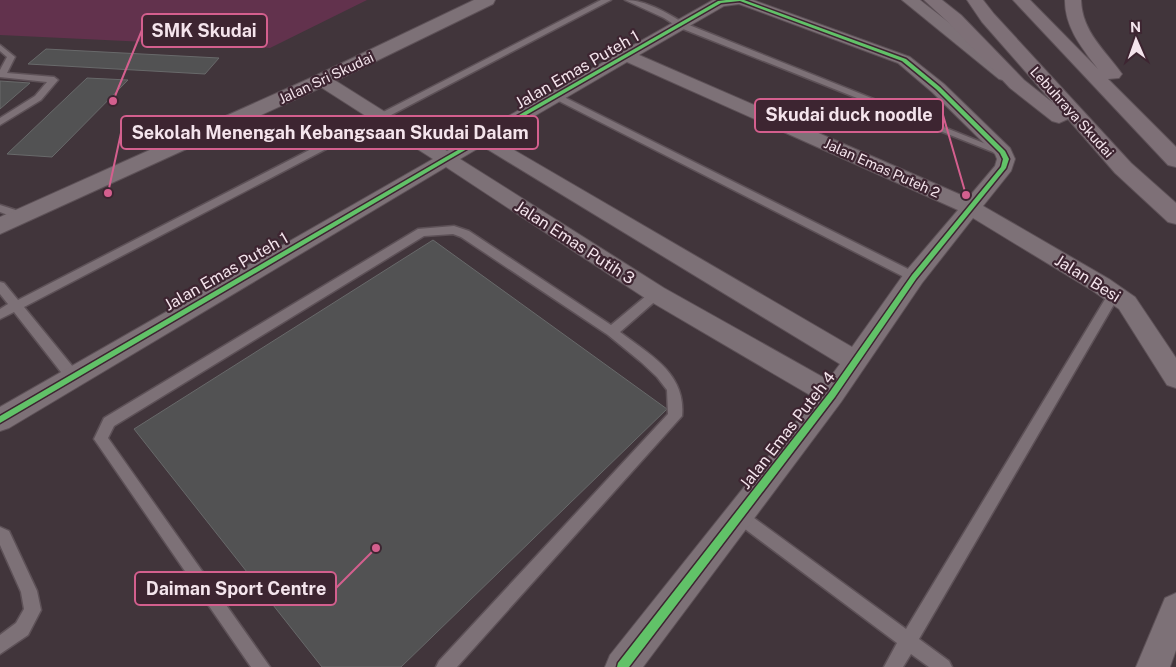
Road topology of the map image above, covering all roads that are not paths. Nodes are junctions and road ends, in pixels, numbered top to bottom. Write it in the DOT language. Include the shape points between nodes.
graph roads {
  1 [pos="487,0"];
  2 [pos="607,0"];
  3 [pos="629,0"];
  4 [pos="740,0"];
  5 [pos="910,0"];
  6 [pos="932,0"];
  7 [pos="969,0"];
  8 [pos="975,0"];
  9 [pos="1021,0"];
  10 [pos="1073,0"];
  11 [pos="988,18"];
  12 [pos="681,25"];
  13 [pos="0,47"];
  14 [pos="627,56"];
  15 [pos="322,80"];
  16 [pos="1017,84"];
  17 [pos="556,96"];
  18 [pos="383,118"];
  19 [pos="0,122"];
  20 [pos="481,138"];
  21 [pos="1003,152"];
  22 [pos="1176,156"];
  23 [pos="446,159"];
  24 [pos="1176,160"];
  25 [pos="1123,168"];
  26 [pos="972,208"];
  27 [pos="1176,216"];
  28 [pos="7,217"];
  29 [pos="914,277"];
  30 [pos="0,286"];
  31 [pos="656,294"];
  32 [pos="1114,294"];
  33 [pos="16,306"];
  34 [pos="0,314"];
  35 [pos="612,332"];
  36 [pos="856,361"];
  37 [pos="73,377"];
  38 [pos="1176,378"];
  39 [pos="832,395"];
  40 [pos="0,420"];
  41 [pos="738,515"];
  42 [pos="0,534"];
  43 [pos="1176,609"];
  44 [pos="909,641"];
  45 [pos="0,645"];
  46 [pos="261,667"];
  47 [pos="445,667"];
  48 [pos="622,667"];
  49 [pos="893,667"];
  50 [pos="943,667"];
  51 [pos="1153,667"];
  1 -- 15 [label="street, Jalan Sri Skudai"];
  2 -- 18 [label="lane"];
  3 -- 12 [label="lane"];
  4 -- 12 [label="street, Jalan Emas Puteh 1" via="720,2"];
  4 -- 21 [label="street, Jalan Emas Puteh 1" via="904,60 938,88"];
  5 -- 16 [label="street"];
  6 -- 16 [label="highway" via="955,19"];
  7 -- 11 [label="highway"];
  8 -- 11 [label="highway, Lebuhraya Skudai"];
  9 -- 24 [label="highway"];
  10 -- 22 [label="highway" via="1079,30"];
  11 -- 25 [label="highway, Lebuhraya Skudai"];
  12 -- 14 [label="street, Jalan Emas Puteh 1"];
  12 -- 21 [label="lane"];
  13 -- 19 [label="lane" via="11,57 2,75 54,80 38,98"];
  14 -- 17 [label="street, Jalan Emas Puteh 1"];
  14 -- 26 [label="street, Jalan Emas Puteh 2"];
  15 -- 18 [label="street, Jalan Emas Putih 3"];
  15 -- 28 [label="street, Jalan Sri Skudai"];
  16 -- 25 [label="highway"];
  17 -- 20 [label="street, Jalan Emas Puteh 1"];
  17 -- 29 [label="lane"];
  18 -- 23 [label="street, Jalan Emas Putih 3"];
  18 -- 33 [label="lane"];
  20 -- 23 [label="street, Jalan Emas Puteh 1"];
  20 -- 36 [label="street"];
  21 -- 26 [label="street" via="1006,159 1004,167"];
  23 -- 31 [label="street, Jalan Emas Putih 3"];
  23 -- 37 [label="street, Jalan Emas Puteh 1"];
  25 -- 27 [label="highway, Lebuhraya Skudai"];
  26 -- 29 [label="street, Jalan Emas Puteh 4"];
  26 -- 32 [label="street, Jalan Besi"];
  29 -- 36 [label="street, Jalan Emas Puteh 4"];
  30 -- 33 [label="lane"];
  31 -- 35 [label="lane"];
  31 -- 39 [label="street, Jalan Emas Putih 3"];
  32 -- 38 [label="street, Jalan Besi" via="1127,303"];
  32 -- 44 [label="lane"];
  33 -- 34 [label="lane"];
  33 -- 37 [label="lane"];
  35 -- 46 [label="lane" via="465,234 454,230 422,232 109,422 101,439"];
  35 -- 47 [label="lane" via="659,371 673,388 677,402 675,416"];
  36 -- 39 [label="street, Jalan Emas Puteh 4"];
  37 -- 40 [label="street, Jalan Emas Puteh 1"];
  39 -- 41 [label="street, Jalan Emas Puteh 4"];
  41 -- 44 [label="lane"];
  41 -- 48 [label="street, Jalan Emas Puteh 4"];
  42 -- 45 [label="lane" via="4,536 30,591 33,610 22,629"];
  43 -- 51 [label="street"];
  44 -- 49 [label="lane"];
  44 -- 50 [label="lane"];
}
